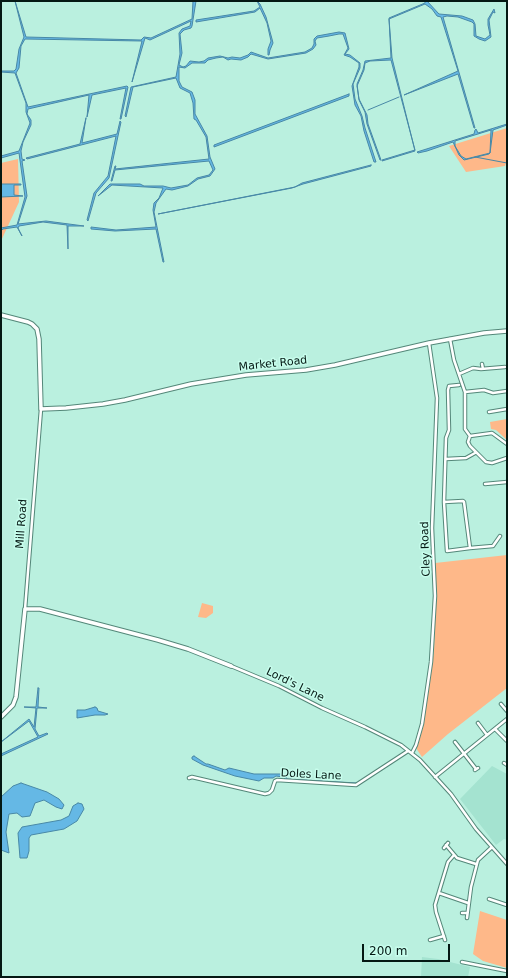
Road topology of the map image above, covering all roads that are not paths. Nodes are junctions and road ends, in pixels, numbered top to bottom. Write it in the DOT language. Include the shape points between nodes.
graph roads {
  1 [pos="1,315"];
  2 [pos="507,331"];
  3 [pos="450,339"];
  4 [pos="428,343"];
  5 [pos="482,364"];
  6 [pos="505,367"];
  7 [pos="484,369"];
  8 [pos="459,374"];
  9 [pos="459,385"];
  10 [pos="507,391"];
  11 [pos="465,392"];
  12 [pos="41,409"];
  13 [pos="507,409"];
  14 [pos="489,412"];
  15 [pos="470,436"];
  16 [pos="507,444"];
  17 [pos="475,453"];
  18 [pos="507,458"];
  19 [pos="446,459"];
  20 [pos="507,482"];
  21 [pos="485,484"];
  22 [pos="444,502"];
  23 [pos="500,536"];
  24 [pos="493,546"];
  25 [pos="470,548"];
  26 [pos="494,552"];
  27 [pos="25,609"];
  28 [pos="231,666"];
  29 [pos="501,704"];
  30 [pos="507,711"];
  31 [pos="1,717"];
  32 [pos="507,719"];
  33 [pos="478,723"];
  34 [pos="495,729"];
  35 [pos="488,735"];
  36 [pos="507,741"];
  37 [pos="455,742"];
  38 [pos="409,751"];
  39 [pos="412,753"];
  40 [pos="464,754"];
  41 [pos="476,769"];
  42 [pos="435,777"];
  43 [pos="189,778"];
  44 [pos="446,845"];
  45 [pos="492,847"];
  46 [pos="454,855"];
  47 [pos="476,864"];
  48 [pos="507,864"];
  49 [pos="439,893"];
  50 [pos="489,899"];
  51 [pos="468,903"];
  52 [pos="507,905"];
  53 [pos="462,913"];
  54 [pos="467,913"];
  55 [pos="467,918"];
  56 [pos="444,936"];
  57 [pos="430,940"];
  58 [pos="445,940"];
  59 [pos="462,962"];
  60 [pos="507,971"];
  1 -- 12 [label="street, Mill Road" via="28,322 35,327 39,339"];
  2 -- 3 [label="street, Market Road"];
  3 -- 4 [label="street, Market Road"];
  3 -- 8 [label="street"];
  4 -- 12 [label="street, Market Road" via="306,370 246,375 191,384 103,404"];
  4 -- 39 [label="street, Cley Road" via="437,398 432,528 435,596 431,662 422,724"];
  5 -- 7 [label="street"];
  6 -- 7 [label="street"];
  7 -- 8 [label="street" via="473,368"];
  8 -- 11 [label="street"];
  9 -- 19 [label="street" via="448,388 449,430 446,438"];
  10 -- 11 [label="street"];
  11 -- 15 [label="street" via="465,429"];
  12 -- 27 [label="street, Mill Road"];
  13 -- 14 [label="street"];
  15 -- 16 [label="street" via="492,432"];
  15 -- 17 [label="street" via="469,444"];
  17 -- 18 [label="street" via="488,463"];
  17 -- 19 [label="street" via="466,458"];
  19 -- 22 [label="street"];
  20 -- 21 [label="street"];
  22 -- 25 [label="street" via="464,502"];
  22 -- 25 [label="street" via="447,551"];
  23 -- 24 [label="street"];
  24 -- 25 [label="street"];
  24 -- 26 [label="street"];
  27 -- 28 [label="street, Lord's Lane" via="40,608 158,640"];
  27 -- 31 [label="street, Mill Road" via="16,697 13,705"];
  28 -- 38 [label="street, Lord's Lane" via="388,738"];
  29 -- 30 [label="street"];
  32 -- 34 [label="street"];
  33 -- 35 [label="street"];
  34 -- 35 [label="street"];
  34 -- 36 [label="street"];
  35 -- 40 [label="street"];
  37 -- 40 [label="street"];
  38 -- 39 [label="street, Lord's Lane"];
  38 -- 43 [label="street, Doles Lane" via="356,785 277,780 272,790 265,794"];
  39 -- 42 [label="street, Lord's Lane"];
  40 -- 41 [label="street"];
  40 -- 42 [label="street"];
  42 -- 45 [label="street, Lord's Lane"];
  44 -- 46 [label="street"];
  45 -- 47 [label="street"];
  45 -- 48 [label="street, Lord's Lane"];
  46 -- 47 [label="street"];
  46 -- 49 [label="street" via="448,862"];
  47 -- 51 [label="street"];
  49 -- 51 [label="street"];
  49 -- 56 [label="street" via="435,908"];
  50 -- 52 [label="street"];
  51 -- 54 [label="street"];
  53 -- 54 [label="street"];
  54 -- 55 [label="street"];
  56 -- 57 [label="street"];
  56 -- 58 [label="street"];
  59 -- 60 [label="street"];
}
